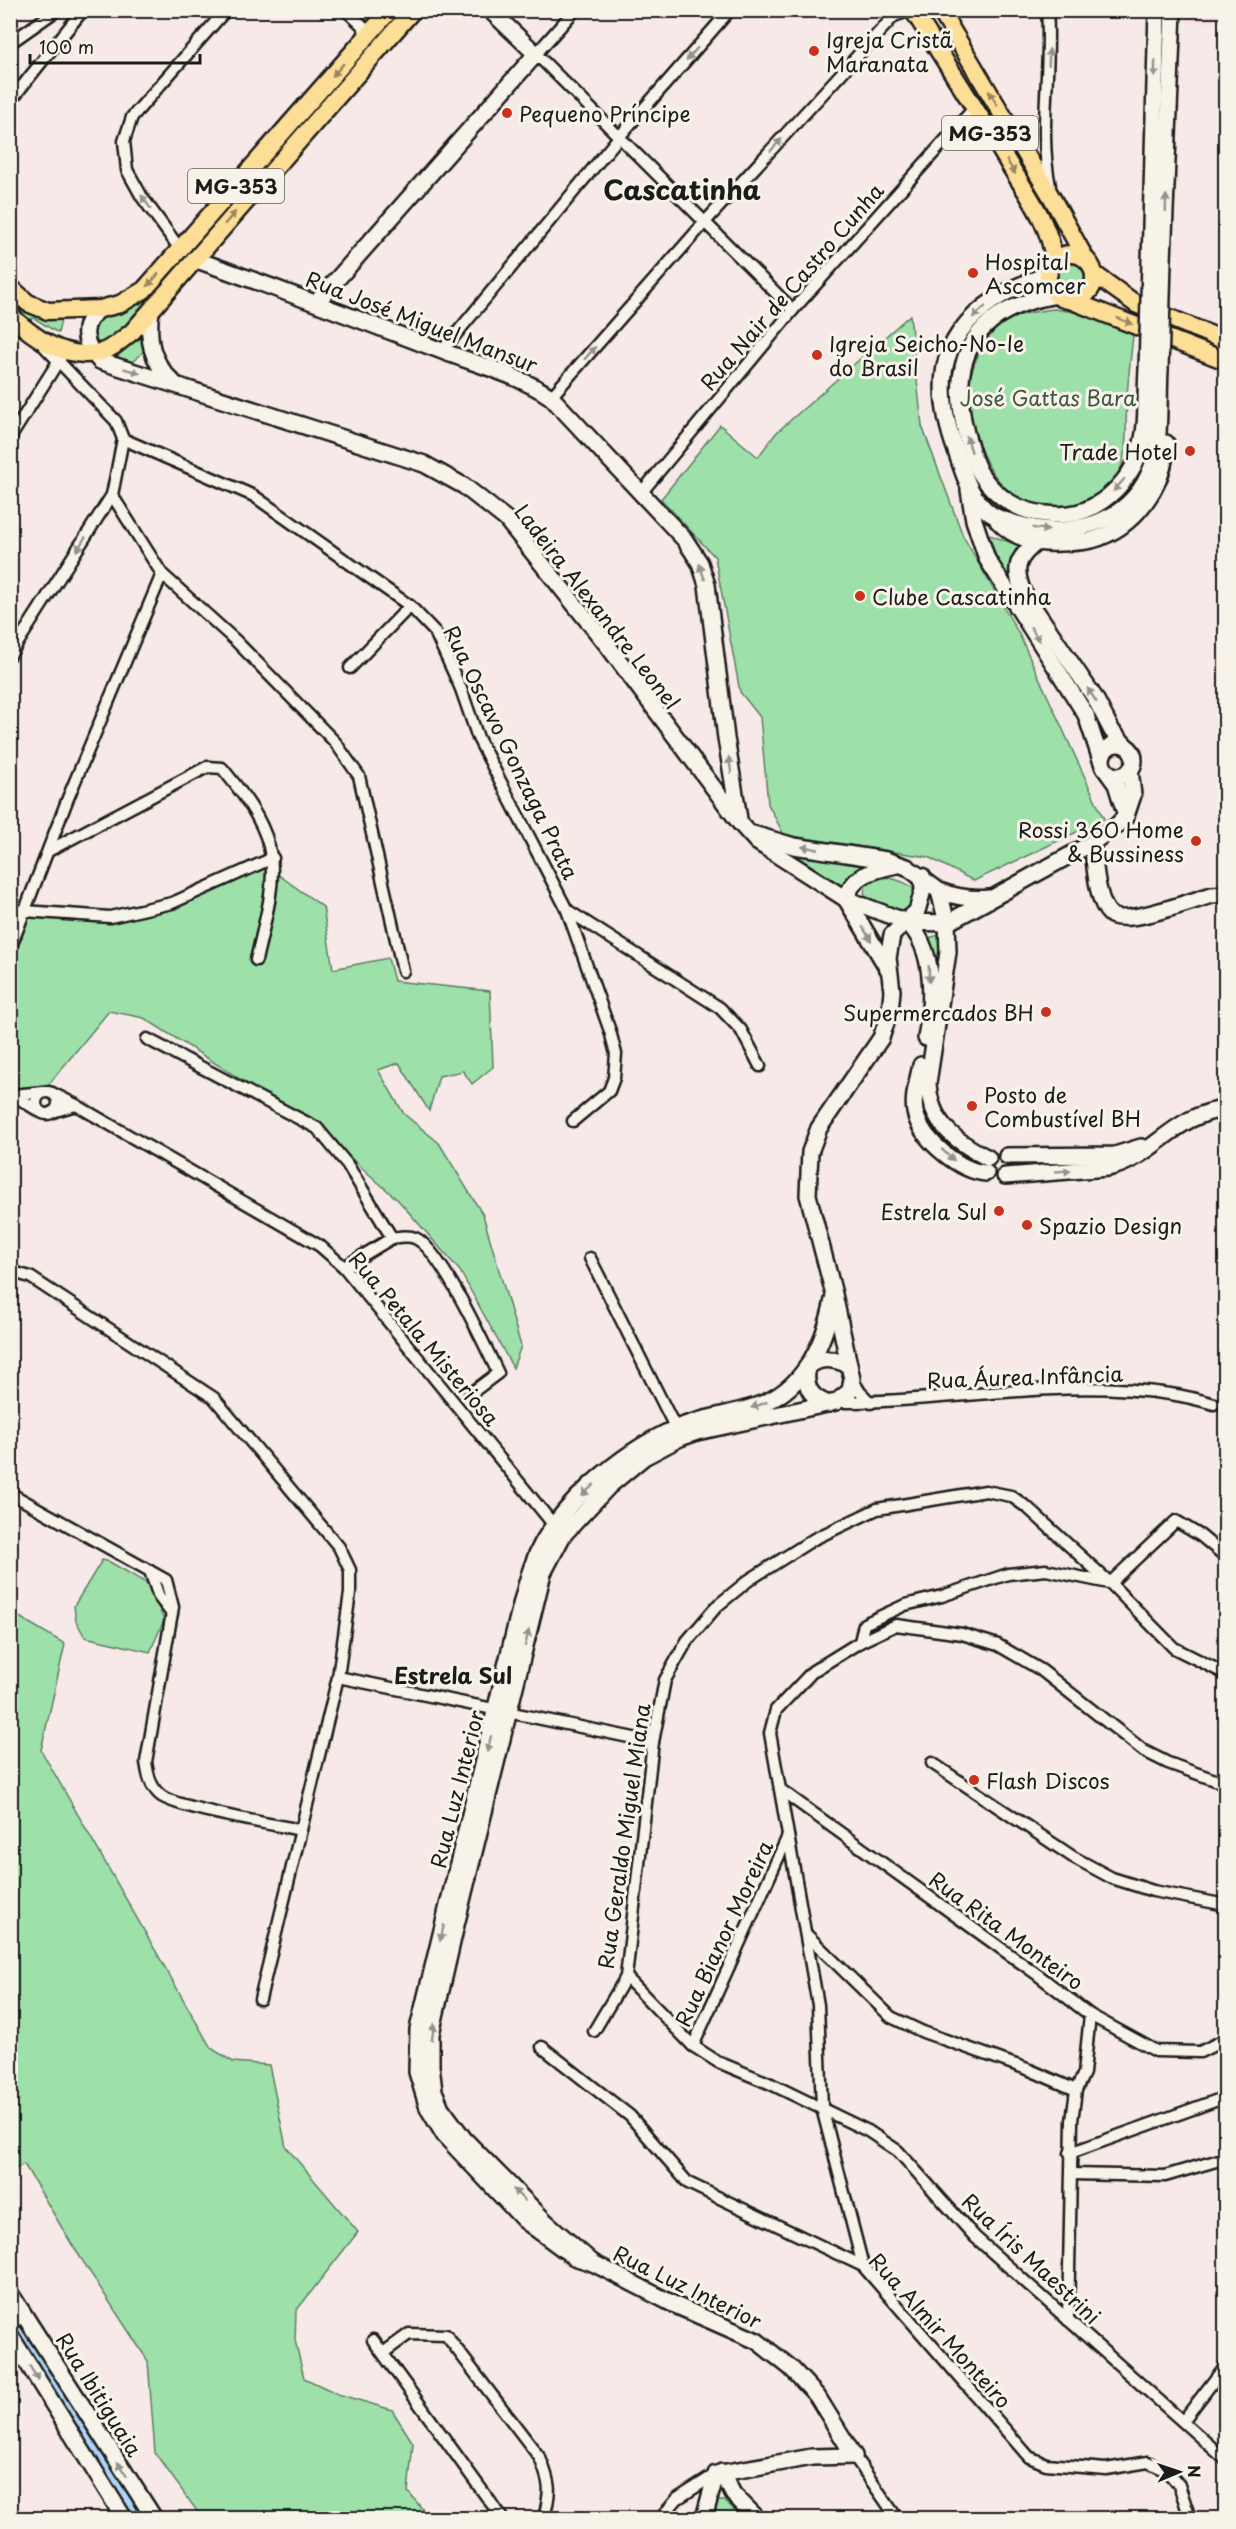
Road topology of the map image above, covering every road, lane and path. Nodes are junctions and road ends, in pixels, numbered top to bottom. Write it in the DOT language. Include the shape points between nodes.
graph roads {
  1 [pos="57,10"];
  2 [pos="83,10"];
  3 [pos="226,10"];
  4 [pos="346,10"];
  5 [pos="390,10"];
  6 [pos="413,10"];
  7 [pos="490,10"];
  8 [pos="575,10"];
  9 [pos="730,10"];
  10 [pos="940,10"];
  11 [pos="1047,10"];
  12 [pos="1156,10"];
  13 [pos="1173,10"];
  14 [pos="914,12"];
  15 [pos="360,22"];
  16 [pos="378,24"];
  17 [pos="365,39"];
  18 [pos="10,43"];
  19 [pos="536,54"];
  20 [pos="16,94"];
  21 [pos="975,107"];
  22 [pos="620,137"];
  23 [pos="1052,198"];
  24 [pos="705,222"];
  25 [pos="212,238"];
  26 [pos="180,249"];
  27 [pos="1085,258"];
  28 [pos="194,259"];
  29 [pos="1157,262"];
  30 [pos="1051,268"];
  31 [pos="225,270"];
  32 [pos="1094,274"];
  33 [pos="10,287"];
  34 [pos="1064,297"];
  35 [pos="10,298"];
  36 [pos="316,302"];
  37 [pos="93,309"];
  38 [pos="151,310"];
  39 [pos="793,310"];
  40 [pos="10,315"];
  41 [pos="1226,341"];
  42 [pos="442,351"];
  43 [pos="92,353"];
  44 [pos="61,357"];
  45 [pos="1226,361"];
  46 [pos="1153,370"];
  47 [pos="175,384"];
  48 [pos="1159,390"];
  49 [pos="551,397"];
  50 [pos="10,438"];
  51 [pos="123,439"];
  52 [pos="969,487"];
  53 [pos="641,493"];
  54 [pos="112,495"];
  55 [pos="991,513"];
  56 [pos="1037,542"];
  57 [pos="162,574"];
  58 [pos="410,606"];
  59 [pos="10,655"];
  60 [pos="350,668"];
  61 [pos="1124,744"];
  62 [pos="1105,766"];
  63 [pos="1130,770"];
  64 [pos="1126,816"];
  65 [pos="743,827"];
  66 [pos="1092,843"];
  67 [pos="48,851"];
  68 [pos="273,858"];
  69 [pos="899,864"];
  70 [pos="922,876"];
  71 [pos="939,891"];
  72 [pos="1226,894"];
  73 [pos="989,898"];
  74 [pos="846,899"];
  75 [pos="10,910"];
  76 [pos="567,910"];
  77 [pos="971,910"];
  78 [pos="25,911"];
  79 [pos="907,922"];
  80 [pos="947,923"];
  81 [pos="10,949"];
  82 [pos="948,952"];
  83 [pos="256,960"];
  84 [pos="888,969"];
  85 [pos="403,971"];
  86 [pos="147,1039"];
  87 [pos="760,1066"];
  88 [pos="47,1092"];
  89 [pos="12,1096"];
  90 [pos="76,1105"];
  91 [pos="1226,1109"];
  92 [pos="39,1111"];
  93 [pos="52,1112"];
  94 [pos="573,1121"];
  95 [pos="1157,1140"];
  96 [pos="1007,1156"];
  97 [pos="987,1166"];
  98 [pos="1005,1176"];
  99 [pos="392,1238"];
  100 [pos="590,1258"];
  101 [pos="344,1267"];
  102 [pos="10,1271"];
  103 [pos="834,1294"];
  104 [pos="808,1369"];
  105 [pos="850,1372"];
  106 [pos="470,1394"];
  107 [pos="832,1403"];
  108 [pos="871,1403"];
  109 [pos="1214,1404"];
  110 [pos="678,1433"];
  111 [pos="10,1493"];
  112 [pos="558,1530"];
  113 [pos="1226,1557"];
  114 [pos="1110,1583"];
  115 [pos="860,1642"];
  116 [pos="1226,1674"];
  117 [pos="338,1677"];
  118 [pos="503,1710"];
  119 [pos="654,1742"];
  120 [pos="932,1763"];
  121 [pos="1226,1784"];
  122 [pos="781,1790"];
  123 [pos="301,1830"];
  124 [pos="789,1835"];
  125 [pos="1226,1905"];
  126 [pos="806,1934"];
  127 [pos="626,1977"];
  128 [pos="260,1999"];
  129 [pos="1090,2015"];
  130 [pos="594,2031"];
  131 [pos="1226,2039"];
  132 [pos="693,2046"];
  133 [pos="542,2047"];
  134 [pos="1076,2090"];
  135 [pos="1226,2097"];
  136 [pos="822,2108"];
  137 [pos="1070,2153"];
  138 [pos="1226,2158"];
  139 [pos="1072,2174"];
  140 [pos="863,2266"];
  141 [pos="10,2293"];
  142 [pos="18,2317"];
  143 [pos="1068,2320"];
  144 [pos="10,2335"];
  145 [pos="373,2340"];
  146 [pos="383,2354"];
  147 [pos="1226,2365"];
  148 [pos="1183,2421"];
  149 [pos="854,2457"];
  150 [pos="1226,2460"];
  151 [pos="719,2473"];
  152 [pos="733,2494"];
  153 [pos="708,2498"];
  154 [pos="124,2518"];
  155 [pos="154,2518"];
  156 [pos="502,2518"];
  157 [pos="544,2518"];
  158 [pos="661,2518"];
  159 [pos="704,2518"];
  160 [pos="757,2518"];
  161 [pos="897,2518"];
  162 [pos="1190,2518"];
  1 -- 18 [label="street"];
  2 -- 20 [label="street"];
  26 -- 3 [label="street, one-way" via="127,170 124,141 132,117"];
  4 -- 15 [label="street"];
  5 -- 16 [label="main road, MG-353"];
  25 -- 6 [label="main road, MG-353, one-way"];
  7 -- 19 [label="street"];
  8 -- 19 [label="street"];
  9 -- 22 [label="street, one-way"];
  23 -- 10 [label="main road, MG-353, one-way"];
  23 -- 11 [label="street, one-way" via="1045,161 1050,38"];
  12 -- 29 [label="street, one-way"];
  29 -- 13 [label="street, one-way"];
  14 -- 21 [label="main road, MG-353"];
  24 -- 14 [label="street, one-way" via="894,16"];
  15 -- 16 [label="street"];
  15 -- 17 [label="street"];
  16 -- 17 [label="main road, MG-353"];
  17 -- 26 [label="main road, MG-353, one-way"];
  19 -- 22 [label="street"];
  19 -- 36 [label="street"];
  21 -- 30 [label="main road, MG-353, one-way" via="1044,224 1053,248"];
  21 -- 39 [label="street, Rua Nair de Castro Cunha"];
  22 -- 24 [label="street"];
  22 -- 42 [label="street"];
  23 -- 27 [label="main road, MG-353"];
  24 -- 39 [label="street"];
  49 -- 24 [label="street, one-way"];
  25 -- 28 [label="main road, MG-353"];
  25 -- 31 [label="street" via="213,254"];
  26 -- 37 [label="main road, MG-353, one-way" via="144,291 120,304"];
  27 -- 30 [label="main road" via="1072,254 1059,258"];
  27 -- 32 [label="main road, MG-353"];
  28 -- 31 [label="street, Rua José Miguel Mansur"];
  28 -- 38 [label="main road, MG-353"];
  29 -- 46 [label="street, bridge"];
  30 -- 34 [label="main road, MG-353" via="1049,282"];
  30 -- 52 [label="street, one-way" via="993,300 970,320 949,348 942,388 954,447"];
  31 -- 36 [label="street, Rua José Miguel Mansur"];
  32 -- 34 [label="main road" via="1083,297"];
  32 -- 41 [label="main road, MG-353" via="1136,304"];
  33 -- 37 [label="main road, MG-353" via="37,308"];
  34 -- 45 [label="main road, one-way"];
  46 -- 34 [label="street, one-way" via="1142,445 1129,474 1101,502 1079,513 1052,515 1019,508 995,493 977,468 960,412 963,363 970,346 997,316 1030,301"];
  35 -- 37 [label="main road" via="43,315 80,315"];
  36 -- 42 [label="street, Rua José Miguel Mansur"];
  37 -- 43 [label="street" via="85,329"];
  38 -- 43 [label="main road, MG-353" via="112,347"];
  38 -- 47 [label="street" via="152,352 160,370"];
  39 -- 53 [label="street, Rua Nair de Castro Cunha"];
  40 -- 44 [label="main road, MG-353"];
  42 -- 49 [label="street, Rua José Miguel Mansur" via="507,375"];
  43 -- 44 [label="main road, MG-353"];
  43 -- 47 [label="street, Ladeira Alexandre Leonel, one-way" via="100,361"];
  44 -- 50 [label="street"];
  44 -- 51 [label="street" via="116,422"];
  46 -- 48 [label="street"];
  47 -- 65 [label="street, Ladeira Alexandre Leonel" via="424,464 464,486 506,519 608,646"];
  55 -- 48 [label="street, one-way" via="1026,526 1057,530 1092,525 1120,511 1150,473"];
  48 -- 56 [label="street" via="1166,453 1154,488 1144,503 1122,526 1092,540"];
  49 -- 53 [label="street, Rua José Miguel Mansur"];
  51 -- 54 [label="street"];
  51 -- 58 [label="street, Rua Oscavo Gonzaga Prata" via="254,496"];
  52 -- 55 [label="street"];
  52 -- 62 [label="street, one-way" via="974,520 987,559 1086,715"];
  65 -- 53 [label="street, Rua José Miguel Mansur, one-way" via="726,738 707,585 700,563 685,540"];
  54 -- 57 [label="street"];
  54 -- 59 [label="street, one-way"];
  55 -- 56 [label="street" via="1006,530"];
  61 -- 56 [label="street, one-way" via="1020,586 1017,568 1021,557"];
  57 -- 67 [label="street"];
  57 -- 85 [label="street" via="236,641 327,733 359,776"];
  58 -- 60 [label="street"];
  58 -- 76 [label="street, Rua Oscavo Gonzaga Prata" via="435,632 478,738"];
  61 -- 62 [label="street" via="1108,746"];
  61 -- 63 [label="street" via="1133,756"];
  62 -- 63 [label="street" via="1122,776"];
  62 -- 64 [label="street" via="1116,784"];
  63 -- 64 [label="street" via="1133,795"];
  64 -- 66 [label="street"];
  69 -- 65 [label="street, one-way" via="794,846"];
  65 -- 74 [label="street, Ladeira Alexandre Leonel" via="757,842"];
  66 -- 72 [label="street" via="1099,893 1109,914 1116,919 1131,919"];
  66 -- 73 [label="street"];
  67 -- 68 [label="street" via="207,767 222,768 244,795 263,826"];
  67 -- 78 [label="street"];
  68 -- 78 [label="street" via="172,903 110,917"];
  68 -- 83 [label="street" via="272,891"];
  69 -- 70 [label="street"];
  69 -- 74 [label="street" via="861,876"];
  70 -- 71 [label="street"];
  70 -- 79 [label="street" via="921,904"];
  71 -- 73 [label="street" via="970,899"];
  71 -- 80 [label="street"];
  73 -- 77 [label="street"];
  74 -- 79 [label="street, Ladeira Alexandre Leonel"];
  74 -- 84 [label="street, one-way"];
  75 -- 78 [label="street"];
  76 -- 87 [label="street" via="720,1008 741,1030"];
  76 -- 94 [label="street, Rua Oscavo Gonzaga Prata" via="616,1054 609,1091"];
  77 -- 80 [label="street"];
  77 -- 82 [label="street"];
  78 -- 81 [label="street"];
  79 -- 80 [label="street, Ladeira Alexandre Leonel"];
  79 -- 84 [label="street" via="892,935"];
  79 -- 97 [label="street, one-way" via="920,937 929,966 928,1028 915,1090 916,1117 922,1129 951,1159 975,1172"];
  80 -- 82 [label="street"];
  82 -- 97 [label="street" via="928,1097 947,1132"];
  84 -- 103 [label="street" via="891,1001 881,1038 819,1128 810,1152 808,1195"];
  86 -- 99 [label="street" via="317,1128 347,1164"];
  88 -- 89 [label="street"];
  88 -- 90 [label="street, Rua Petala Misteriosa"];
  88 -- 92 [label="street" via="36,1099"];
  88 -- 93 [label="street" via="57,1100"];
  89 -- 92 [label="street"];
  90 -- 93 [label="street"];
  90 -- 101 [label="street, Rua Petala Misteriosa" via="320,1246"];
  91 -- 95 [label="street" via="1184,1121"];
  92 -- 93 [label="street"];
  95 -- 96 [label="street" via="1115,1155"];
  98 -- 95 [label="street, one-way" via="1123,1165"];
  96 -- 97 [label="street" via="998,1153"];
  96 -- 98 [label="street"];
  97 -- 98 [label="street" via="992,1178"];
  99 -- 101 [label="street"];
  99 -- 106 [label="street" via="415,1238 427,1247 468,1311 498,1373"];
  100 -- 110 [label="street"];
  101 -- 112 [label="street, Rua Petala Misteriosa"];
  102 -- 117 [label="street" via="30,1276 214,1398 339,1547 350,1570 350,1593"];
  103 -- 104 [label="street"];
  103 -- 105 [label="street"];
  104 -- 105 [label="street" via="815,1362 828,1359"];
  104 -- 107 [label="street" via="808,1389 816,1398"];
  104 -- 110 [label="street, Rua Luz Interior, one-way" via="771,1400"];
  105 -- 107 [label="street" via="850,1391"];
  105 -- 108 [label="street"];
  107 -- 108 [label="street, Rua Áurea Infância"];
  107 -- 110 [label="street, Rua Luz Interior"];
  108 -- 109 [label="street, Rua Áurea Infância" via="1071,1389 1170,1394"];
  110 -- 112 [label="street, Rua Luz Interior"];
  111 -- 123 [label="street" via="166,1580 172,1614 146,1762 149,1781 161,1797"];
  112 -- 118 [label="street, Rua Luz Interior"];
  113 -- 114 [label="street" via="1176,1521"];
  114 -- 115 [label="street" via="1047,1570 1008,1574 905,1605 864,1624"];
  114 -- 116 [label="street, Rua Geraldo Miguel Miana" via="1174,1648"];
  114 -- 119 [label="street, Rua Geraldo Miguel Miana" via="1011,1496 986,1491 877,1509 814,1539 749,1580 717,1606 687,1641 665,1680"];
  115 -- 121 [label="street" via="896,1625 962,1634 998,1645 1041,1670 1144,1751"];
  115 -- 122 [label="street" via="813,1671 776,1710 770,1732"];
  117 -- 118 [label="street"];
  117 -- 123 [label="street"];
  118 -- 119 [label="street"];
  118 -- 149 [label="street, Rua Luz Interior" via="431,2034 434,2091 441,2108 542,2227 593,2263 757,2341 791,2368 817,2396"];
  119 -- 127 [label="street, Rua Geraldo Miguel Miana"];
  120 -- 125 [label="street" via="1073,1857 1112,1878 1153,1891"];
  122 -- 124 [label="street"];
  122 -- 129 [label="street, Rua Rita Monteiro"];
  123 -- 128 [label="street"];
  124 -- 126 [label="street"];
  124 -- 132 [label="street, Rua Bianor Moreira"];
  126 -- 134 [label="street" via="891,2017"];
  126 -- 136 [label="street" via="818,2005"];
  127 -- 130 [label="street, Rua Geraldo Miguel Miana"];
  127 -- 132 [label="street, Rua Íris Maestrini"];
  129 -- 131 [label="street, Rua Rita Monteiro" via="1156,2051 1200,2052"];
  129 -- 134 [label="street" via="1084,2073"];
  132 -- 136 [label="street, Rua Íris Maestrini" via="718,2062"];
  133 -- 140 [label="street, Rua Almir Monteiro" via="630,2116 688,2183"];
  134 -- 137 [label="street"];
  135 -- 137 [label="street"];
  136 -- 140 [label="street"];
  136 -- 143 [label="street, Rua Íris Maestrini" via="898,2151 975,2237"];
  137 -- 139 [label="street"];
  138 -- 139 [label="street" via="1165,2176"];
  139 -- 143 [label="street"];
  140 -- 162 [label="street, Rua Almir Monteiro" via="1029,2457 1046,2464 1106,2469 1148,2462 1167,2471 1179,2485"];
  141 -- 142 [label="street, Rua Ibitiguaia"];
  155 -- 142 [label="street, Rua Ibitiguaia, one-way"];
  143 -- 148 [label="street, Rua Íris Maestrini"];
  144 -- 154 [label="street, one-way"];
  145 -- 146 [label="street"];
  146 -- 156 [label="street"];
  146 -- 157 [label="street" via="409,2334 446,2335 540,2458 549,2481"];
  147 -- 148 [label="street"];
  148 -- 150 [label="street, Rua Íris Maestrini"];
  149 -- 151 [label="street" via="812,2457"];
  149 -- 161 [label="street"];
  151 -- 152 [label="street"];
  151 -- 153 [label="street"];
  151 -- 158 [label="street" via="677,2499"];
  152 -- 153 [label="street"];
  152 -- 160 [label="street"];
  153 -- 159 [label="street"];
}
